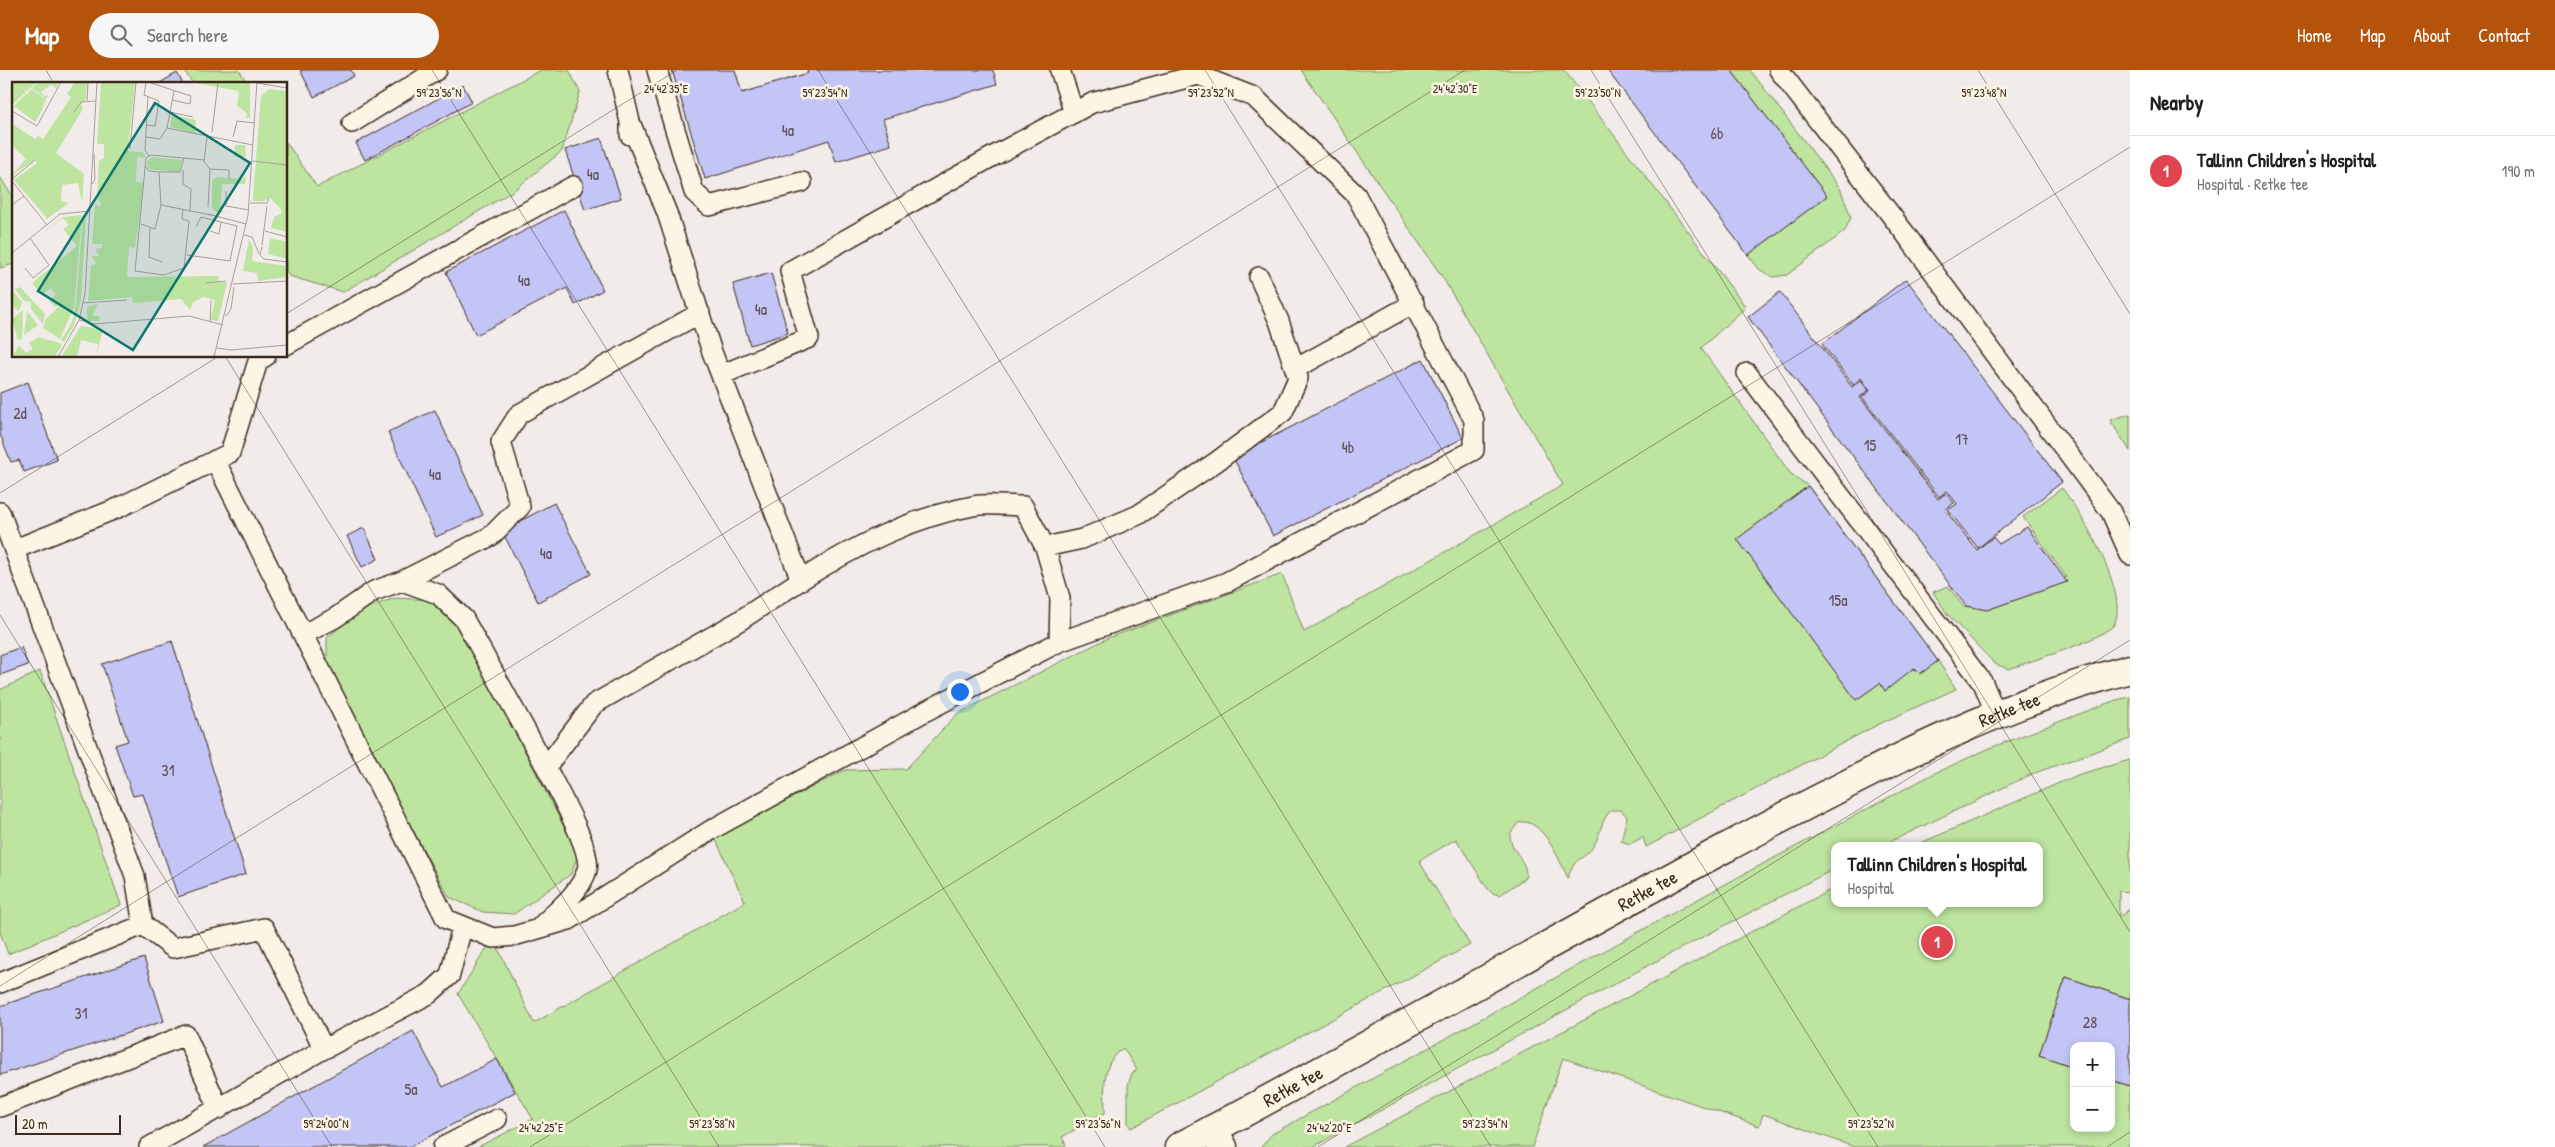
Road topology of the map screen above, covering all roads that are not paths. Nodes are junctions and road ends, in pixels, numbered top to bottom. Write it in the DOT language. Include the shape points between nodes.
graph roads {
  1 [pos="437,70"];
  2 [pos="618,70"];
  3 [pos="657,70"];
  4 [pos="1060,70"];
  5 [pos="1779,70"];
  6 [pos="1074,113"];
  7 [pos="630,122"];
  8 [pos="352,123"];
  9 [pos="630,149"];
  10 [pos="802,182"];
  11 [pos="573,186"];
  12 [pos="1259,276"];
  13 [pos="1414,302"];
  14 [pos="700,313"];
  15 [pos="288,344"];
  16 [pos="260,358"];
  17 [pos="1295,369"];
  18 [pos="1747,372"];
  19 [pos="721,375"];
  20 [pos="216,460"];
  21 [pos="0,512"];
  22 [pos="15,548"];
  23 [pos="1045,548"];
  24 [pos="2130,555"];
  25 [pos="802,580"];
  26 [pos="402,582"];
  27 [pos="304,634"];
  28 [pos="1059,642"];
  29 [pos="2130,668"];
  30 [pos="1996,714"];
  31 [pos="546,767"];
  32 [pos="143,925"];
  33 [pos="462,927"];
  34 [pos="538,929"];
  35 [pos="0,983"];
  36 [pos="324,1049"];
  37 [pos="0,1107"];
  38 [pos="219,1109"];
  39 [pos="498,1119"];
  40 [pos="1218,1138"];
  41 [pos="149,1147"];
  42 [pos="443,1147"];
  43 [pos="1179,1147"];
  1 -- 8 [label="lane"];
  2 -- 7 [label="lane"];
  3 -- 10 [label="lane" via="694,192 709,206"];
  4 -- 6 [label="lane"];
  5 -- 24 [label="lane" via="1904,232 2111,512"];
  6 -- 13 [label="lane" via="1092,103 1198,75 1254,97 1356,195"];
  6 -- 19 [label="lane" via="790,271 809,338"];
  7 -- 9 [label="lane"];
  7 -- 14 [label="lane" via="667,213"];
  11 -- 15 [label="lane"];
  12 -- 17 [label="lane" via="1280,321"];
  13 -- 17 [label="lane"];
  13 -- 28 [label="lane" via="1474,420 1474,450 1227,582"];
  14 -- 19 [label="lane"];
  14 -- 26 [label="lane" via="519,414 501,442 520,507 491,536"];
  16 -- 20 [label="lane" via="230,453"];
  17 -- 23 [label="lane" via="1298,378 1283,412 1216,462 1138,515 1082,539"];
  18 -- 30 [label="lane" via="1983,683"];
  19 -- 25 [label="lane"];
  20 -- 22 [label="lane" via="118,508"];
  20 -- 27 [label="lane"];
  21 -- 22 [label="lane"];
  22 -- 32 [label="lane" via="135,876"];
  23 -- 25 [label="lane" via="1023,506 975,506 913,522 848,550"];
  23 -- 28 [label="lane" via="1060,598"];
  25 -- 31 [label="lane" via="739,621 594,704"];
  26 -- 27 [label="lane" via="374,591 335,618"];
  26 -- 31 [label="lane" via="438,594 464,619"];
  27 -- 33 [label="lane" via="446,919"];
  28 -- 34 [label="lane" via="926,711 711,830 569,920"];
  29 -- 30 [label="street, Retke tee" via="2081,682"];
  30 -- 40 [label="street, Retke tee" via="1918,748 1634,898"];
  31 -- 34 [label="lane" via="587,850 587,870 571,897"];
  32 -- 35 [label="lane"];
  32 -- 36 [label="lane" via="173,948 264,928"];
  33 -- 34 [label="lane" via="493,938"];
  33 -- 36 [label="lane" via="450,974 429,994"];
  36 -- 38 [label="lane"];
  37 -- 38 [label="lane" via="186,1035"];
  38 -- 41 [label="lane"];
  39 -- 42 [label="lane"];
  40 -- 43 [label="street, Retke tee"];
}
